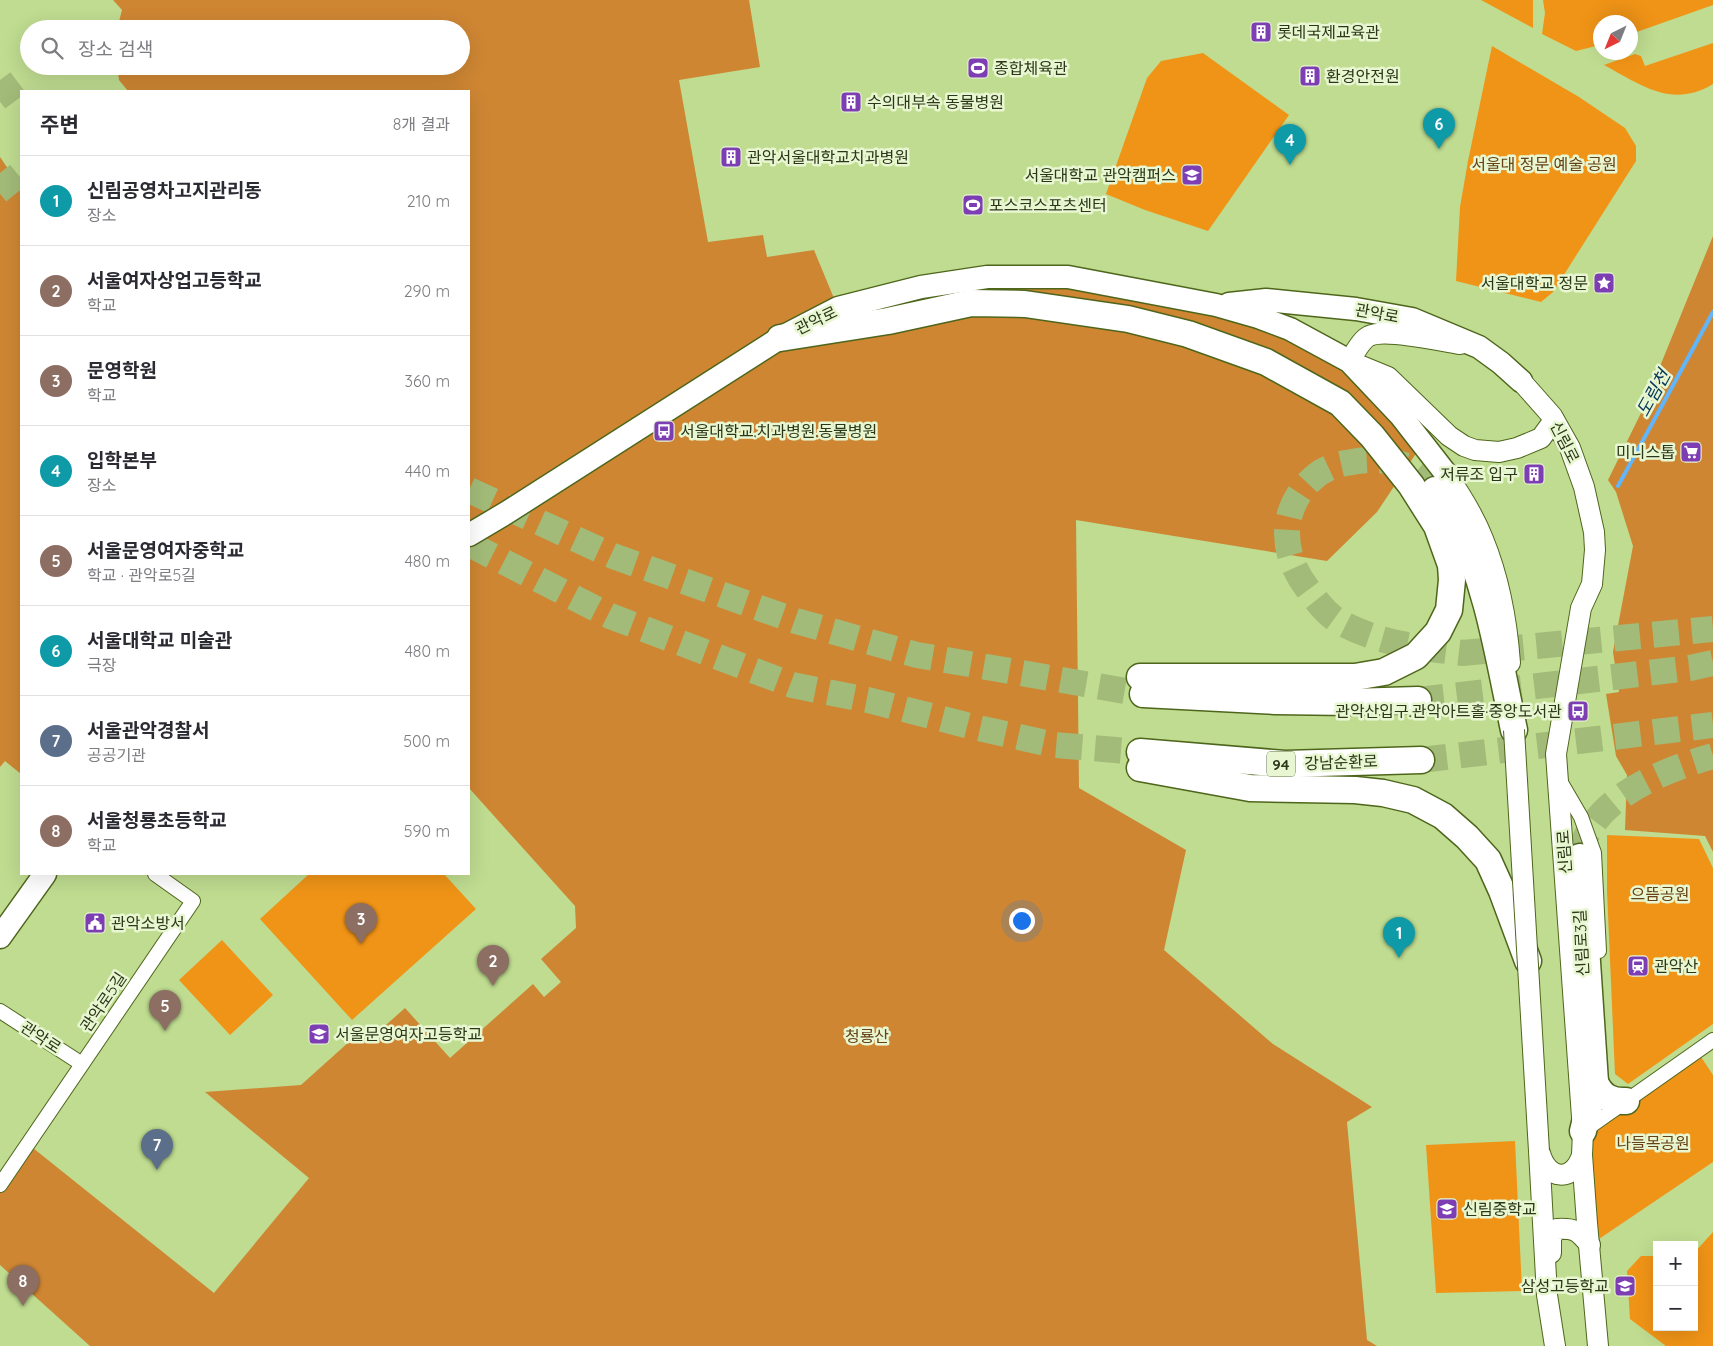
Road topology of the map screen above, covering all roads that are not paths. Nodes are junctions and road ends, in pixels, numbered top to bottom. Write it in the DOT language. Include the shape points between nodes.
graph roads {
  1 [pos="1216,305"];
  2 [pos="780,338"];
  3 [pos="1479,347"];
  4 [pos="1349,360"];
  5 [pos="1521,381"];
  6 [pos="1554,420"];
  7 [pos="1442,483"];
  8 [pos="470,534"];
  9 [pos="1418,700"];
  10 [pos="1514,730"];
  11 [pos="1421,760"];
  12 [pos="1559,780"];
  13 [pos="1580,857"];
  14 [pos="44,875"];
  15 [pos="156,875"];
  16 [pos="0,936"];
  17 [pos="1529,963"];
  18 [pos="0,1011"];
  19 [pos="1713,1040"];
  20 [pos="82,1064"];
  21 [pos="1595,1082"];
  22 [pos="1626,1101"];
  23 [pos="1583,1143"];
  24 [pos="1539,1151"];
  25 [pos="0,1185"];
  26 [pos="1590,1245"];
  27 [pos="1546,1274"];
  28 [pos="1555,1346"];
  29 [pos="1598,1346"];
  1 -- 2 [label="main road, 관악로" via="1068,277 987,277 921,287 838,308"];
  1 -- 3 [label="main road, 관악로" via="1266,300 1356,309 1412,319"];
  1 -- 4 [label="main road, 관악로" via="1290,329"];
  2 -- 8 [label="main road, 관악로"];
  2 -- 9 [label="highway" via="888,321 972,303 1025,304 1128,319 1188,334 1266,362 1340,403 1372,436 1411,485 1437,526 1451,565 1452,580 1449,610 1438,632 1416,656 1384,672 1355,677 1141,686 1284,701"];
  3 -- 4 [label="main road" via="1390,333 1378,334 1366,338"];
  3 -- 5 [label="main road, 관악로"];
  4 -- 6 [label="main road" via="1388,377 1449,436 1470,449 1492,452 1517,448 1541,438"];
  4 -- 7 [label="main road, 관악로" via="1401,416"];
  5 -- 6 [label="main road, 신림로"];
  6 -- 12 [label="main road, 신림로" via="1570,448 1584,487 1595,550 1592,584 1581,608 1556,754"];
  7 -- 10 [label="highway" via="1485,593"];
  10 -- 17 [label="main road, bridge"];
  11 -- 17 [label="highway, 강남순환로 / 94" via="1285,764 1140,760 1250,788 1355,790 1413,800 1443,816 1488,860"];
  12 -- 22 [label="street, 신림로3길" via="1581,817 1594,854 1606,1083 1614,1096"];
  12 -- 23 [label="main road, 신림로"];
  13 -- 21 [label="highway"];
  14 -- 16 [label="main road"];
  15 -- 20 [label="street, 관악로5길" via="192,901"];
  17 -- 24 [label="main road, bridge"];
  18 -- 20 [label="street, 관악로"];
  19 -- 22 [label="street"];
  20 -- 25 [label="street, 관악로5길"];
  21 -- 22 [label="highway" via="1606,1097"];
  21 -- 23 [label="highway"];
  22 -- 23 [label="street"];
  23 -- 24 [label="main road" via="1575,1168 1562,1176 1546,1168"];
  23 -- 26 [label="main road, 신림로"];
  24 -- 27 [label="main road"];
  26 -- 27 [label="main road" via="1578,1232 1557,1229 1551,1237 1551,1261"];
  26 -- 29 [label="main road, 신림로"];
  27 -- 28 [label="main road"];
}
